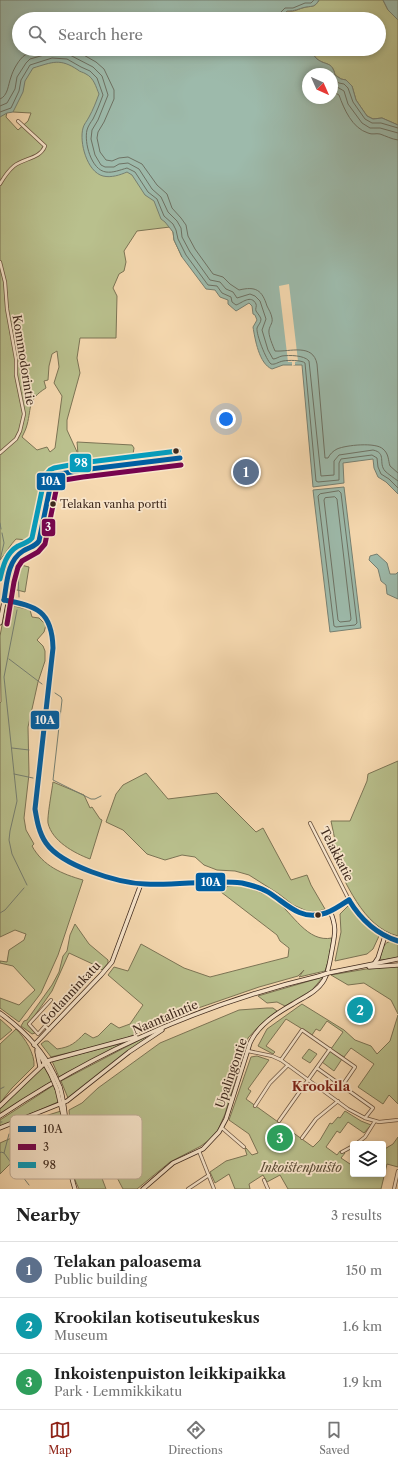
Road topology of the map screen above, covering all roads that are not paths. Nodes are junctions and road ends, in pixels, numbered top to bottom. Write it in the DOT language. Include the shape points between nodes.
graph roads {
  1 [pos="18,121"];
  2 [pos="0,184"];
  3 [pos="0,262"];
  4 [pos="0,453"];
  5 [pos="180,458"];
  6 [pos="25,550"];
  7 [pos="14,559"];
  8 [pos="4,600"];
  9 [pos="0,624"];
  10 [pos="310,823"];
  11 [pos="140,884"];
  12 [pos="349,900"];
  13 [pos="330,911"];
  14 [pos="385,936"];
  15 [pos="398,941"];
  16 [pos="398,959"];
  17 [pos="374,964"];
  18 [pos="398,965"];
  19 [pos="354,968"];
  20 [pos="51,1000"];
  21 [pos="0,1013"];
  22 [pos="169,1025"];
  23 [pos="49,1030"];
  24 [pos="145,1035"];
  25 [pos="34,1045"];
  26 [pos="330,1049"];
  27 [pos="37,1051"];
  28 [pos="248,1051"];
  29 [pos="281,1060"];
  30 [pos="46,1062"];
  31 [pos="288,1066"];
  32 [pos="40,1067"];
  33 [pos="317,1068"];
  34 [pos="308,1080"];
  35 [pos="342,1086"];
  36 [pos="338,1101"];
  37 [pos="63,1103"];
  38 [pos="0,1106"];
  39 [pos="255,1106"];
  40 [pos="33,1115"];
  41 [pos="64,1115"];
  42 [pos="0,1117"];
  43 [pos="365,1118"];
  44 [pos="398,1120"];
  45 [pos="278,1121"];
  46 [pos="375,1121"];
  47 [pos="10,1124"];
  48 [pos="0,1128"];
  49 [pos="222,1128"];
  50 [pos="302,1138"];
  51 [pos="360,1141"];
  52 [pos="244,1147"];
  53 [pos="350,1148"];
  54 [pos="199,1151"];
  55 [pos="342,1152"];
  56 [pos="398,1171"];
  57 [pos="209,1175"];
  58 [pos="72,1179"];
  59 [pos="264,1180"];
  60 [pos="75,1189"];
  61 [pos="143,1189"];
  62 [pos="188,1189"];
  63 [pos="214,1189"];
  64 [pos="268,1189"];
  65 [pos="394,1189"];
  1 -- 2 [label="street" via="45,146 40,154 14,166"];
  3 -- 4 [label="street, Kommodorintie" via="6,282 8,322 24,414 16,439"];
  5 -- 6 [label="street" via="56,474 52,478 39,541 36,546"];
  6 -- 7 [label="street"];
  6 -- 7 [label="street" via="22,546 16,546 12,555"];
  7 -- 8 [label="street"];
  8 -- 9 [label="street"];
  8 -- 11 [label="street" via="28,605 39,611 49,622 53,634 35,800 35,816 40,834 51,850 66,862 118,880"];
  10 -- 12 [label="street, Telakkatie"];
  11 -- 13 [label="street" via="245,883 266,890 300,914 315,915"];
  11 -- 23 [label="street, Gotlanninkatu" via="112,962"];
  12 -- 13 [label="street"];
  12 -- 14 [label="street, Telakkatie" via="364,922"];
  13 -- 28 [label="street, Upalingontie" via="336,930 324,980 314,992 284,1009 261,1027 252,1038"];
  14 -- 15 [label="street, Telakkatie"];
  14 -- 17 [label="street"];
  16 -- 17 [label="street"];
  17 -- 19 [label="street"];
  18 -- 19 [label="street"];
  19 -- 22 [label="street, Naantalintie, bridge" via="234,1000"];
  20 -- 23 [label="street" via="29,1024 38,1034 45,1026"];
  21 -- 25 [label="street"];
  22 -- 24 [label="street, Naantalintie"];
  22 -- 37 [label="street" via="137,1046"];
  23 -- 25 [label="street, Gotlanninkatu"];
  24 -- 30 [label="street"];
  24 -- 42 [label="street, Naantalintie" via="83,1066"];
  25 -- 27 [label="street"];
  25 -- 30 [label="street"];
  26 -- 29 [label="street" via="302,1030"];
  26 -- 33 [label="street"];
  26 -- 35 [label="street" via="355,1067"];
  27 -- 30 [label="street"];
  27 -- 32 [label="street"];
  28 -- 29 [label="street"];
  28 -- 49 [label="street, Upalingontie"];
  29 -- 31 [label="street"];
  30 -- 32 [label="street"];
  30 -- 37 [label="street, bridge" via="59,1088"];
  31 -- 34 [label="street"];
  31 -- 39 [label="street" via="270,1083"];
  32 -- 38 [label="street"];
  33 -- 34 [label="street"];
  33 -- 35 [label="street"];
  34 -- 36 [label="street"];
  34 -- 45 [label="street"];
  35 -- 43 [label="street" via="373,1108"];
  36 -- 43 [label="street"];
  36 -- 50 [label="street" via="316,1119"];
  37 -- 40 [label="street"];
  37 -- 41 [label="street"];
  43 -- 46 [label="street"];
  44 -- 46 [label="street"];
  46 -- 51 [label="street"];
  47 -- 48 [label="street"];
  49 -- 52 [label="street"];
  49 -- 54 [label="street, Upalingontie" via="210,1143"];
  53 -- 55 [label="street"];
  54 -- 57 [label="street"];
  54 -- 61 [label="street, Upalingontie" via="173,1164"];
  56 -- 65 [label="street"];
  57 -- 62 [label="street"];
  57 -- 63 [label="street"];
  58 -- 60 [label="street"];
  59 -- 64 [label="street"];
}
